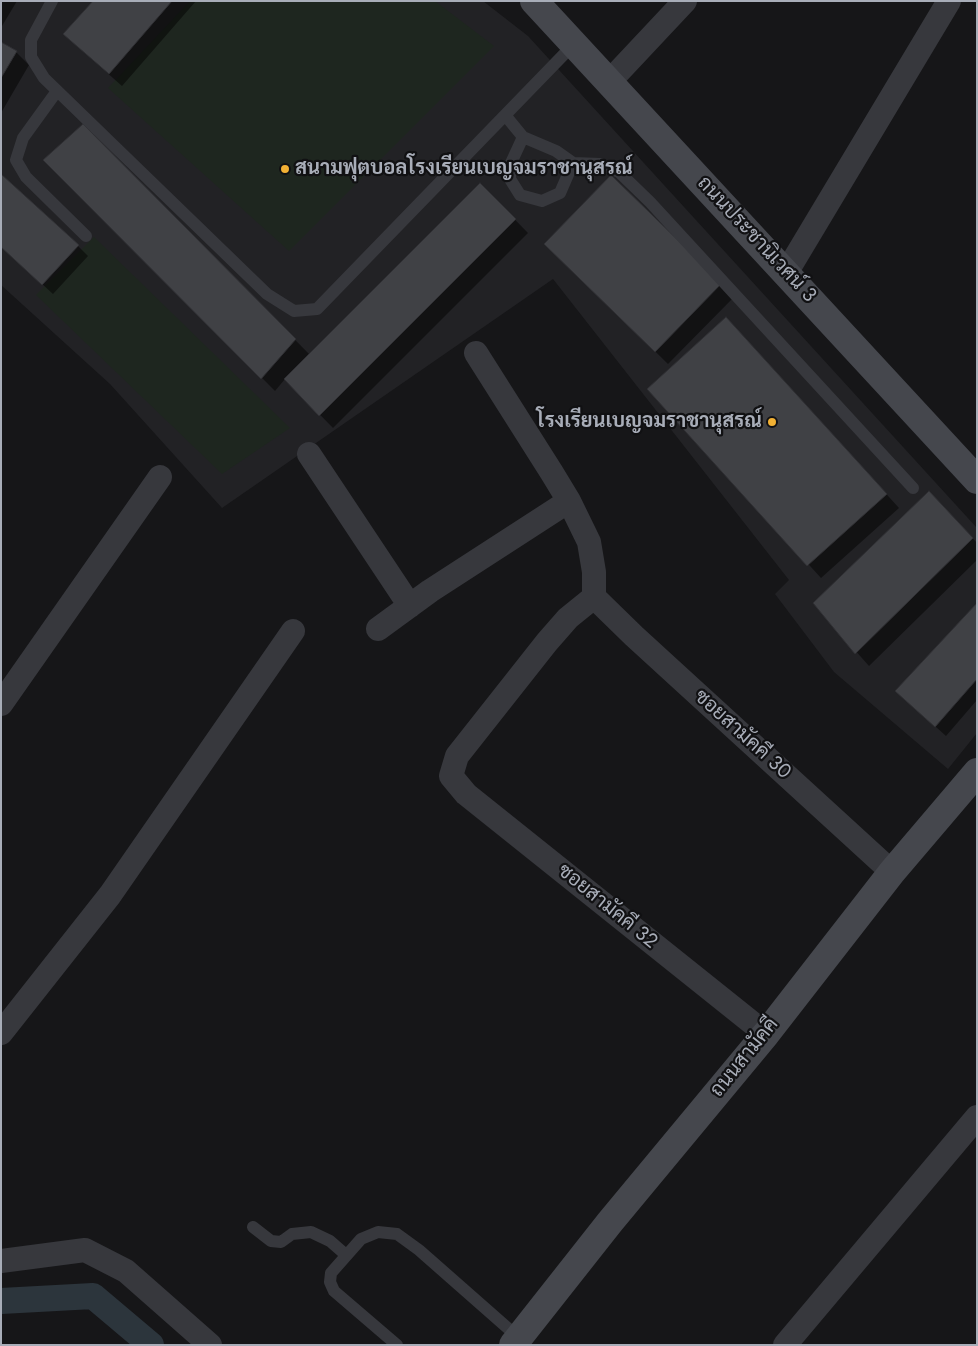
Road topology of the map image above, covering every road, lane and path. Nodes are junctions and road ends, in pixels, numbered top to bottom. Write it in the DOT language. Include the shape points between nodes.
graph roads {
  1 [pos="52,1"];
  2 [pos="534,1"];
  3 [pos="686,1"];
  4 [pos="949,1"];
  5 [pos="574,44"];
  6 [pos="609,82"];
  7 [pos="57,91"];
  8 [pos="505,115"];
  9 [pos="523,136"];
  10 [pos="573,163"];
  11 [pos="86,236"];
  12 [pos="786,273"];
  13 [pos="476,353"];
  14 [pos="309,454"];
  15 [pos="160,477"];
  16 [pos="977,480"];
  17 [pos="912,488"];
  18 [pos="569,501"];
  19 [pos="594,597"];
  20 [pos="410,606"];
  21 [pos="378,629"];
  22 [pos="293,631"];
  23 [pos="1,704"];
  24 [pos="972,786"];
  25 [pos="892,872"];
  26 [pos="1,1033"];
  27 [pos="766,1034"];
  28 [pos="977,1117"];
  29 [pos="253,1227"];
  30 [pos="346,1256"];
  31 [pos="1,1261"];
  32 [pos="516,1341"];
  33 [pos="210,1345"];
  34 [pos="397,1345"];
  35 [pos="785,1345"];
  1 -- 7 [label="lane" via="31,40 31,57"];
  2 -- 5 [label="main road, ถนนประชานิเวศน์ 3"];
  3 -- 6 [label="street"];
  4 -- 12 [label="street"];
  5 -- 6 [label="main road, ถนนประชานิเวศน์ 3"];
  5 -- 8 [label="lane"];
  6 -- 12 [label="main road, ถนนประชานิเวศน์ 3"];
  7 -- 8 [label="lane" via="266,294 294,311 317,309"];
  7 -- 11 [label="lane" via="23,138 16,160 26,177"];
  8 -- 9 [label="lane"];
  9 -- 10 [label="lane"];
  9 -- 10 [label="lane" via="511,163 510,179 520,195 542,201 560,193"];
  10 -- 17 [label="lane" via="600,164 619,172"];
  12 -- 16 [label="main road, ถนนประชานิเวศน์ 3"];
  13 -- 18 [label="street"];
  14 -- 20 [label="street"];
  15 -- 23 [label="street"];
  18 -- 19 [label="street" via="589,542"];
  18 -- 20 [label="street"];
  19 -- 25 [label="street, ซอยสามัคคี 30"];
  19 -- 27 [label="street, ซอยสามัคคี 32" via="568,618 547,642 457,756 451,776 474,800"];
  20 -- 21 [label="street"];
  22 -- 26 [label="street" via="110,895"];
  24 -- 25 [label="main road, ถนนสามัคคี"];
  25 -- 27 [label="main road, ถนนสามัคคี"];
  27 -- 32 [label="main road, ถนนสามัคคี"];
  28 -- 35 [label="street"];
  29 -- 30 [label="lane" via="271,1241 281,1242 292,1234 310,1232 330,1241"];
  30 -- 32 [label="lane" via="361,1239 378,1232 397,1234 419,1250"];
  30 -- 34 [label="lane" via="331,1273 334,1292"];
  31 -- 33 [label="street" via="85,1250 126,1271"];
}
